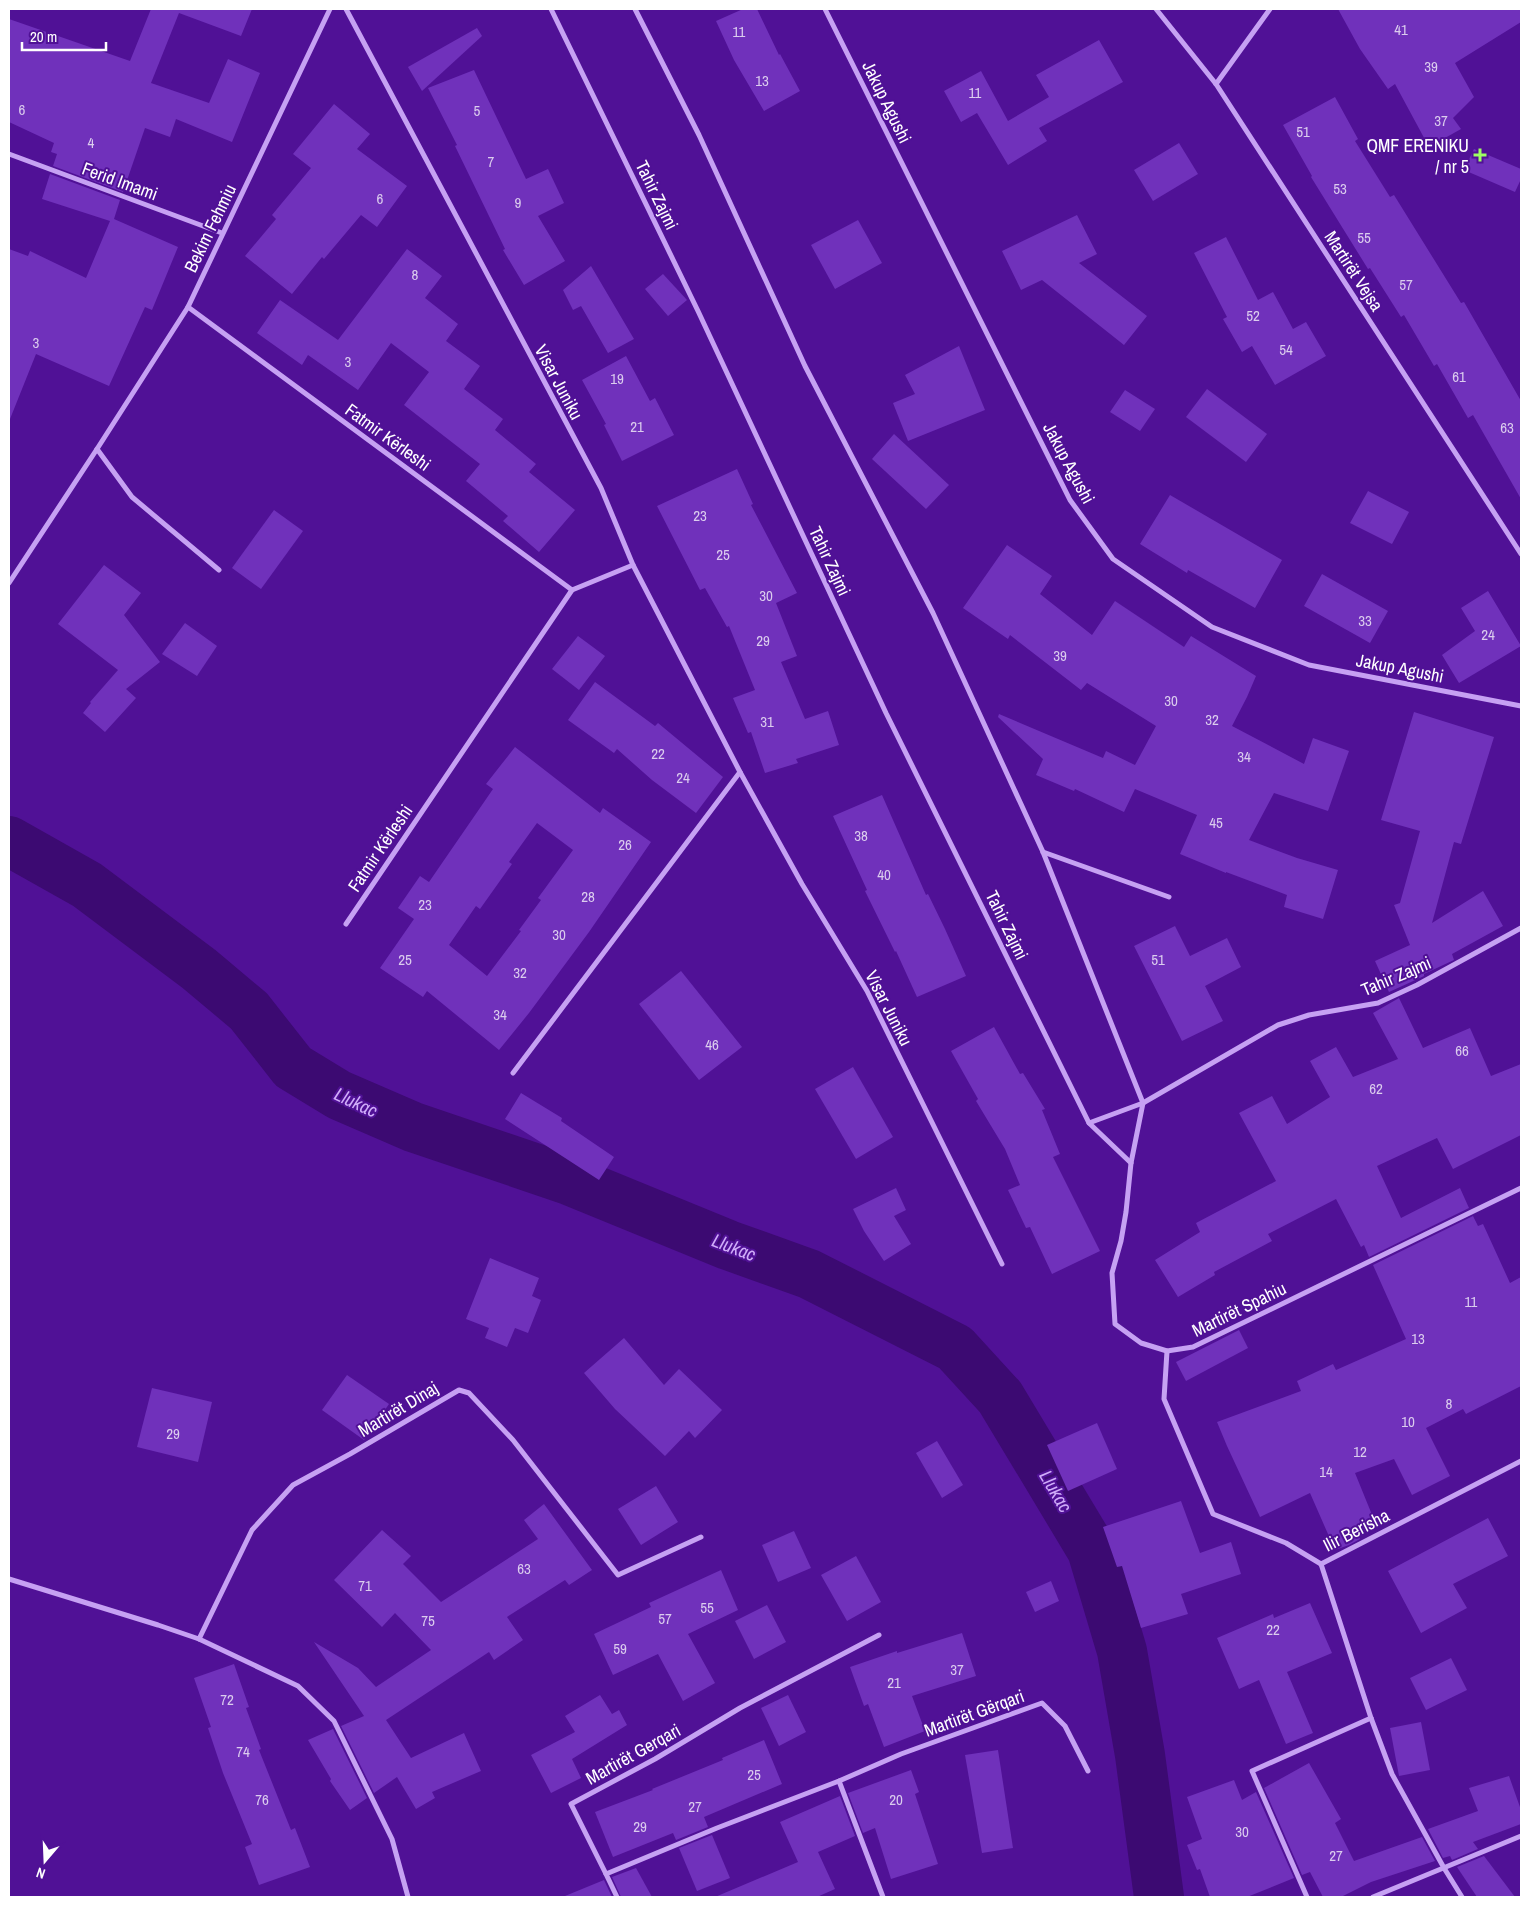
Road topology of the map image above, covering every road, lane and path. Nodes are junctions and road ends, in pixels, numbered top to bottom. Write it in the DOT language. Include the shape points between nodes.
graph roads {
  1 [pos="330,9"];
  2 [pos="346,9"];
  3 [pos="552,9"];
  4 [pos="635,9"];
  5 [pos="825,9"];
  6 [pos="1156,9"];
  7 [pos="1270,9"];
  8 [pos="1216,84"];
  9 [pos="9,154"];
  10 [pos="222,233"];
  11 [pos="188,306"];
  12 [pos="97,449"];
  13 [pos="1521,554"];
  14 [pos="633,564"];
  15 [pos="219,570"];
  16 [pos="9,583"];
  17 [pos="572,590"];
  18 [pos="1521,706"];
  19 [pos="740,772"];
  20 [pos="1043,852"];
  21 [pos="1169,897"];
  22 [pos="346,924"];
  23 [pos="1521,928"];
  24 [pos="513,1073"];
  25 [pos="1143,1103"];
  26 [pos="1089,1122"];
  27 [pos="1131,1163"];
  28 [pos="1521,1188"];
  29 [pos="1002,1264"];
  30 [pos="1167,1351"];
  31 [pos="1521,1461"];
  32 [pos="701,1537"];
  33 [pos="1321,1564"];
  34 [pos="9,1579"];
  35 [pos="879,1635"];
  36 [pos="199,1640"];
  37 [pos="1371,1718"];
  38 [pos="1088,1771"];
  39 [pos="839,1780"];
  40 [pos="1521,1836"];
  41 [pos="1444,1868"];
  42 [pos="606,1874"];
  43 [pos="408,1897"];
  44 [pos="617,1897"];
  45 [pos="883,1897"];
  46 [pos="1307,1897"];
  47 [pos="1373,1897"];
  48 [pos="1462,1897"];
  1 -- 10 [label="street, Bekim Fehmiu"];
  2 -- 14 [label="street, Visar Juniku" via="600,488"];
  3 -- 26 [label="street, Tahir Zajmi" via="886,712"];
  4 -- 20 [label="street" via="699,135 805,366 933,613"];
  5 -- 18 [label="street, Jakup Agushi" via="1070,500 1113,559 1212,627 1309,664"];
  6 -- 8 [label="street, Martirët Vejsa"];
  7 -- 8 [label="street"];
  8 -- 13 [label="street, Martirët Vejsa"];
  9 -- 10 [label="street, Ferid Imami"];
  10 -- 11 [label="street, Bekim Fehmiu"];
  11 -- 12 [label="street, Bekim Fehmiu"];
  11 -- 17 [label="street, Fatmir Kërleshi"];
  12 -- 15 [label="street" via="132,498"];
  12 -- 16 [label="street, Bekim Fehmiu"];
  14 -- 17 [label="street"];
  14 -- 19 [label="street, Visar Juniku"];
  17 -- 22 [label="street, Fatmir Kërleshi"];
  19 -- 24 [label="street"];
  19 -- 29 [label="street, Visar Juniku" via="802,884 867,991"];
  20 -- 21 [label="street"];
  20 -- 25 [label="street"];
  23 -- 25 [label="street, Tahir Zajmi" via="1417,986 1378,1003 1309,1015 1278,1025"];
  25 -- 26 [label="street, Tahir Zajmi"];
  25 -- 27 [label="street"];
  26 -- 27 [label="street, Tahir Zajmi"];
  27 -- 30 [label="street, Martirët Spahiu" via="1121,1241 1112,1273 1115,1324 1141,1343"];
  28 -- 30 [label="street, Martirët Spahiu" via="1193,1347"];
  30 -- 33 [label="street" via="1164,1399 1213,1514 1286,1544"];
  31 -- 33 [label="street, Ilir Berisha"];
  32 -- 36 [label="street, Martirët Dinaj" via="618,1575 513,1440 469,1392 459,1390 293,1485 252,1530"];
  33 -- 37 [label="street, Ilir Berisha"];
  34 -- 36 [label="street"];
  35 -- 42 [label="street, Martirët Gerqari" via="777,1688 571,1804"];
  36 -- 43 [label="street" via="298,1686 334,1721 392,1839"];
  37 -- 41 [label="street, Ilir Berisha" via="1392,1774"];
  37 -- 46 [label="street" via="1252,1771"];
  38 -- 39 [label="street, Martirët Gërqari" via="1065,1726 1042,1703"];
  39 -- 42 [label="street, Martirët Gërqari"];
  39 -- 45 [label="street"];
  40 -- 41 [label="street"];
  41 -- 47 [label="street"];
  41 -- 48 [label="street, Ilir Berisha"];
  42 -- 44 [label="street"];
}
